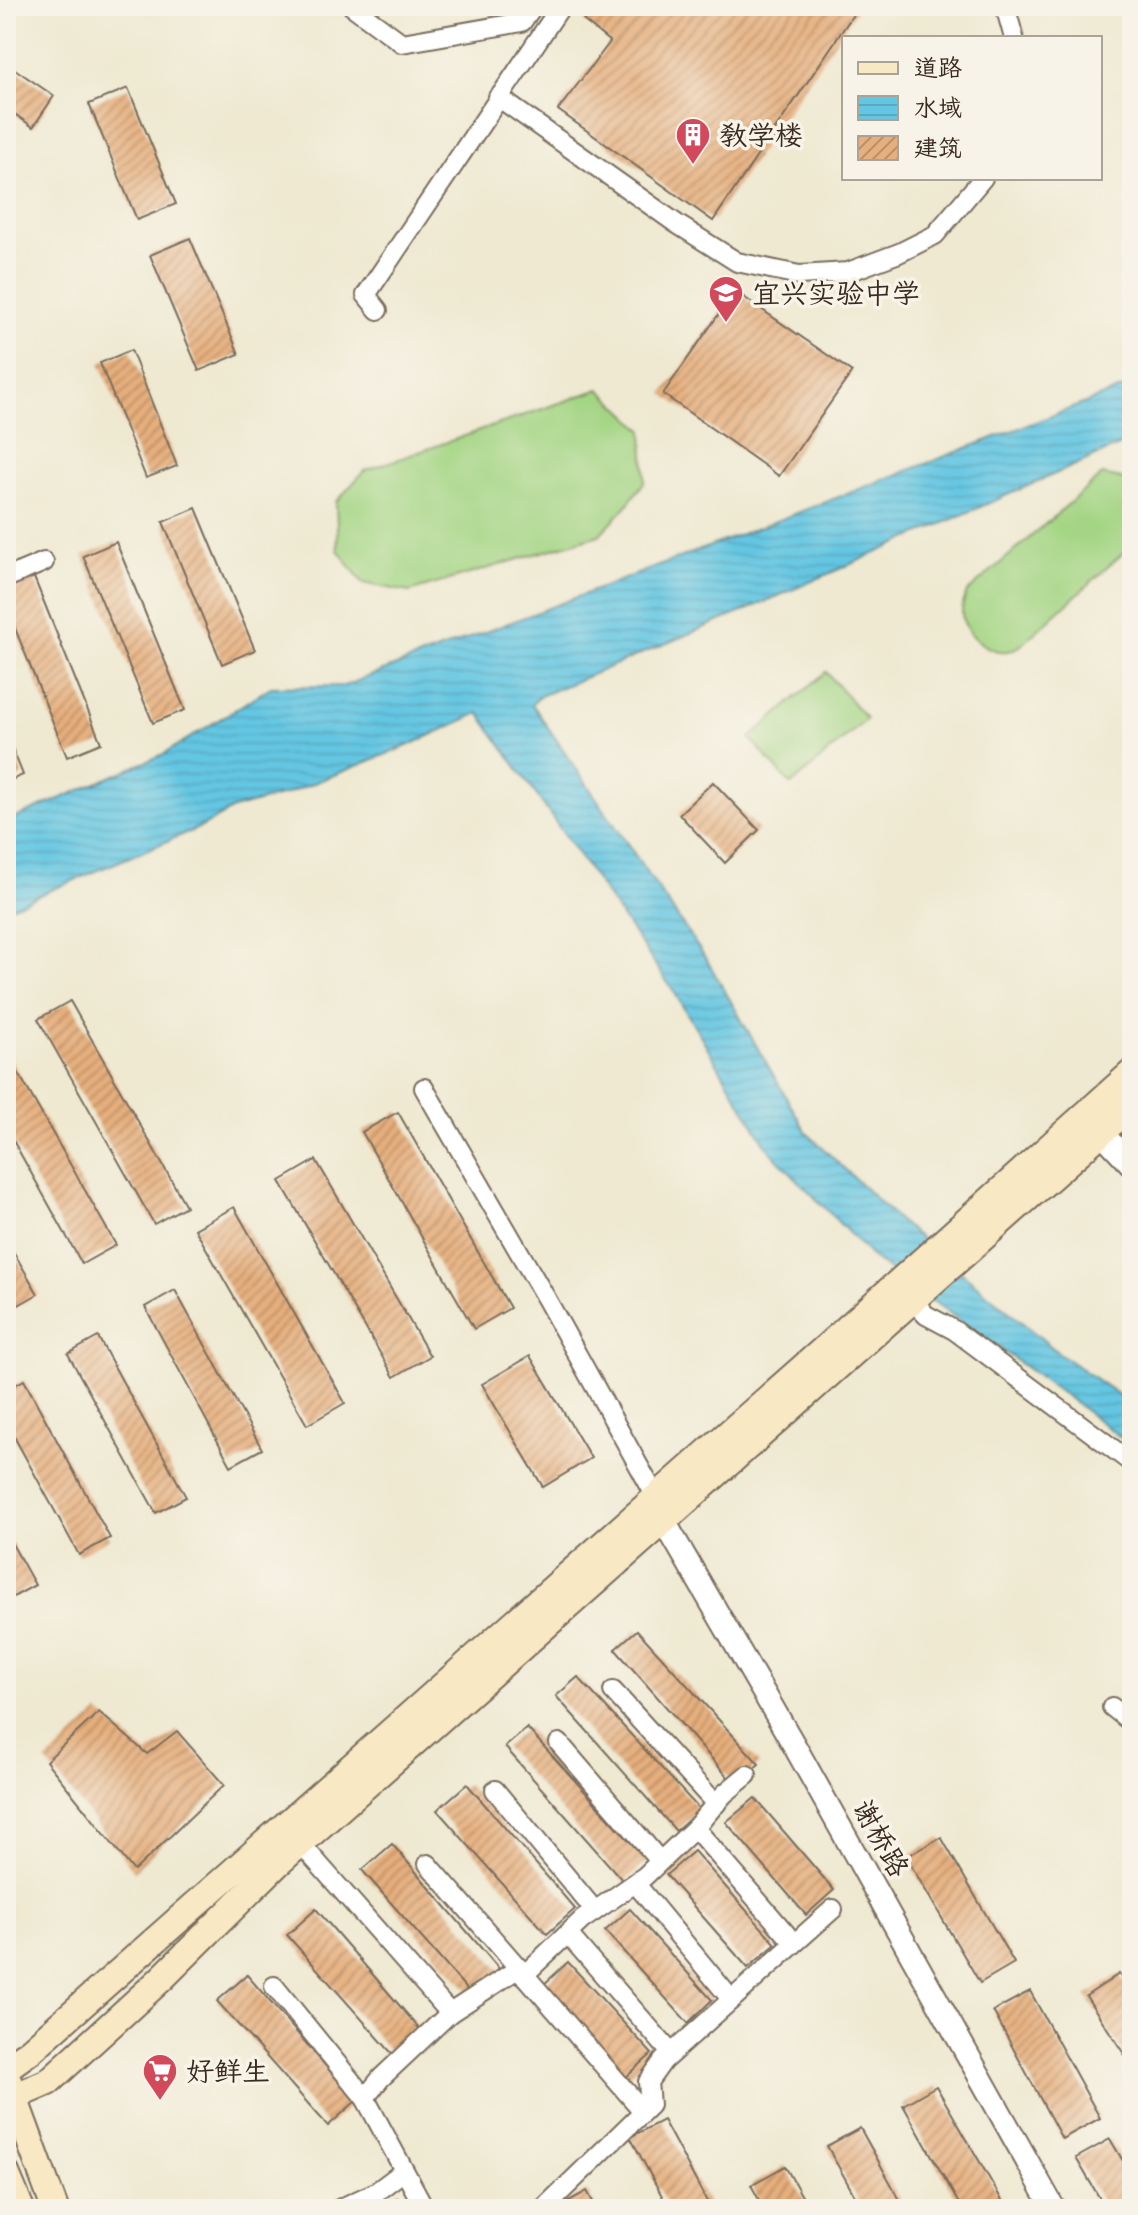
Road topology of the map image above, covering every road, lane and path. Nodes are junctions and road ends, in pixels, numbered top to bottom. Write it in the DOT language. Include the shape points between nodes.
graph roads {
  1 [pos="352,6"];
  2 [pos="533,6"];
  3 [pos="561,6"];
  4 [pos="1005,6"];
  5 [pos="1013,36"];
  6 [pos="498,97"];
  7 [pos="981,180"];
  8 [pos="378,310"];
  9 [pos="44,562"];
  10 [pos="6,578"];
  11 [pos="1132,1073"];
  12 [pos="424,1088"];
  13 [pos="1115,1117"];
  14 [pos="1132,1165"];
  15 [pos="904,1292"];
  16 [pos="1132,1463"];
  17 [pos="660,1509"];
  18 [pos="613,1691"];
  19 [pos="1112,1707"];
  20 [pos="1132,1723"];
  21 [pos="559,1743"];
  22 [pos="747,1775"];
  23 [pos="495,1790"];
  24 [pos="716,1804"];
  25 [pos="695,1828"];
  26 [pos="301,1844"];
  27 [pos="660,1861"];
  28 [pos="428,1864"];
  29 [pos="635,1883"];
  30 [pos="833,1909"];
  31 [pos="595,1911"];
  32 [pos="568,1934"];
  33 [pos="794,1943"];
  34 [pos="521,1971"];
  35 [pos="274,1986"];
  36 [pos="731,1999"];
  37 [pos="450,2013"];
  38 [pos="671,2053"];
  39 [pos="6,2068"];
  40 [pos="9,2091"];
  41 [pos="365,2098"];
  42 [pos="643,2111"];
  43 [pos="404,2171"];
  44 [pos="55,2209"];
  45 [pos="339,2209"];
  46 [pos="425,2209"];
  47 [pos="543,2209"];
  48 [pos="1054,2209"];
  1 -- 2 [label="street" via="402,43 522,22"];
  3 -- 6 [label="street"];
  4 -- 5 [label="street"];
  6 -- 7 [label="street" via="737,262 799,275 848,272 935,235"];
  6 -- 8 [label="street" via="366,295"];
  9 -- 10 [label="street"];
  11 -- 13 [label="main road"];
  12 -- 17 [label="street"];
  13 -- 14 [label="street"];
  13 -- 15 [label="main road" via="1076,1155"];
  15 -- 16 [label="street" via="926,1315 954,1330"];
  15 -- 17 [label="main road"];
  17 -- 26 [label="main road"];
  17 -- 39 [label="main road"];
  17 -- 48 [label="street, 谢桥路"];
  18 -- 24 [label="street"];
  19 -- 20 [label="street"];
  21 -- 27 [label="street"];
  22 -- 24 [label="street"];
  23 -- 31 [label="street"];
  24 -- 25 [label="street"];
  25 -- 27 [label="street"];
  25 -- 33 [label="street"];
  26 -- 37 [label="street"];
  26 -- 40 [label="main road" via="48,2082"];
  27 -- 29 [label="street"];
  28 -- 34 [label="street"];
  29 -- 31 [label="street"];
  29 -- 36 [label="street"];
  30 -- 33 [label="street"];
  31 -- 32 [label="street"];
  32 -- 34 [label="street"];
  32 -- 38 [label="street"];
  33 -- 36 [label="street"];
  34 -- 37 [label="street"];
  34 -- 42 [label="street"];
  35 -- 41 [label="street"];
  36 -- 38 [label="street"];
  37 -- 41 [label="street"];
  38 -- 42 [label="street" via="648,2082 650,2105"];
  40 -- 44 [label="main road"];
  41 -- 43 [label="street"];
  42 -- 47 [label="street"];
  43 -- 45 [label="street"];
  43 -- 46 [label="street"];
}
